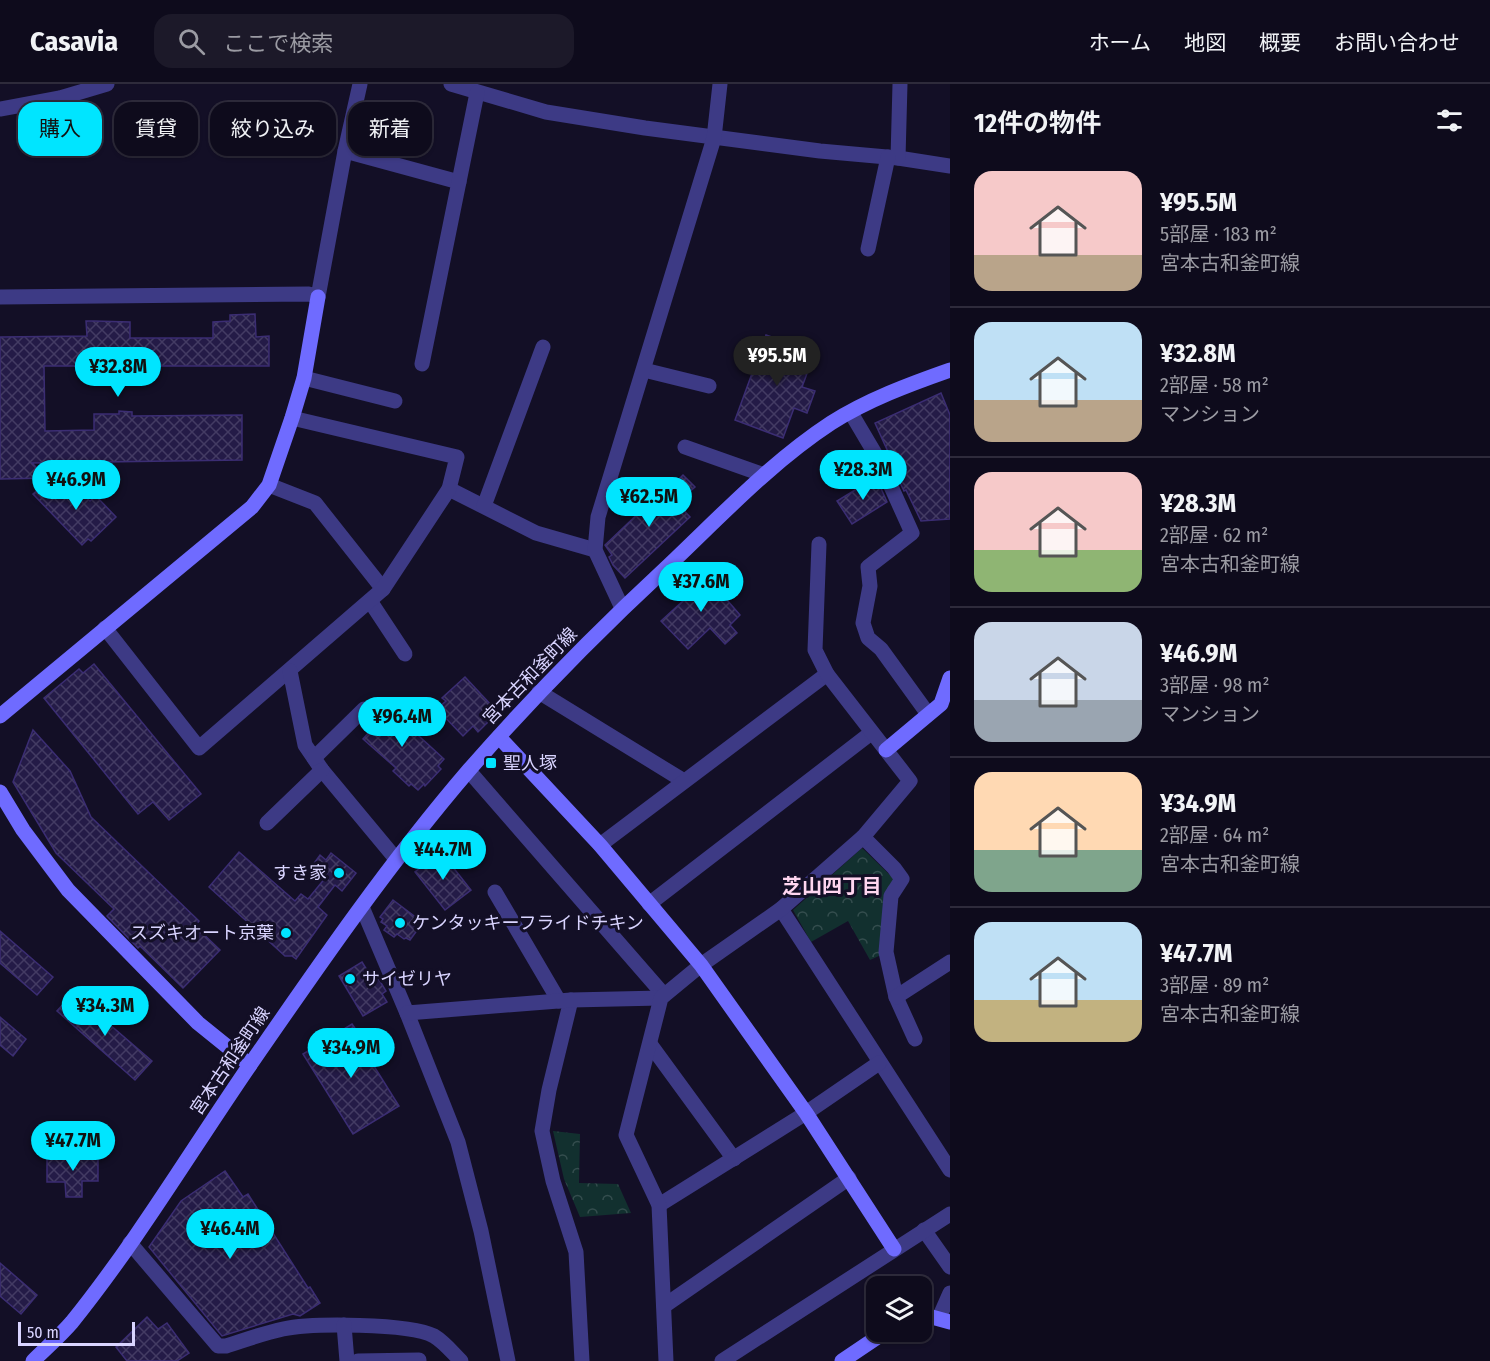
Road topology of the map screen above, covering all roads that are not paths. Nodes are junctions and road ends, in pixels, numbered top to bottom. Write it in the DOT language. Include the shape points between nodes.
graph roads {
  1 [pos="107,84"];
  2 [pos="360,84"];
  3 [pos="451,84"];
  4 [pos="720,84"];
  5 [pos="900,84"];
  6 [pos="483,90"];
  7 [pos="0,109"];
  8 [pos="714,138"];
  9 [pos="345,151"];
  10 [pos="893,157"];
  11 [pos="950,166"];
  12 [pos="459,182"];
  13 [pos="868,249"];
  14 [pos="0,297"];
  15 [pos="318,297"];
  16 [pos="543,347"];
  17 [pos="422,364"];
  18 [pos="644,370"];
  19 [pos="950,370"];
  20 [pos="304,378"];
  21 [pos="709,386"];
  22 [pos="395,401"];
  23 [pos="851,413"];
  24 [pos="292,418"];
  25 [pos="685,447"];
  26 [pos="764,475"];
  27 [pos="269,485"];
  28 [pos="449,489"];
  29 [pos="484,506"];
  30 [pos="819,544"];
  31 [pos="594,550"];
  32 [pos="383,589"];
  33 [pos="370,601"];
  34 [pos="622,608"];
  35 [pos="105,628"];
  36 [pos="405,654"];
  37 [pos="290,671"];
  38 [pos="827,674"];
  39 [pos="950,678"];
  40 [pos="539,692"];
  41 [pos="364,710"];
  42 [pos="928,714"];
  43 [pos="0,716"];
  44 [pos="872,733"];
  45 [pos="499,737"];
  46 [pos="885,750"];
  47 [pos="318,764"];
  48 [pos="469,771"];
  49 [pos="684,781"];
  50 [pos="0,792"];
  51 [pos="267,823"];
  52 [pos="863,837"];
  53 [pos="600,844"];
  54 [pos="396,859"];
  55 [pos="495,892"];
  56 [pos="649,904"];
  57 [pos="362,907"];
  58 [pos="780,909"];
  59 [pos="950,962"];
  60 [pos="701,965"];
  61 [pos="662,996"];
  62 [pos="896,997"];
  63 [pos="565,1001"];
  64 [pos="407,1013"];
  65 [pos="915,1039"];
  66 [pos="650,1044"];
  67 [pos="879,1063"];
  68 [pos="250,1065"];
  69 [pos="806,1113"];
  70 [pos="734,1159"];
  71 [pos="950,1170"];
  72 [pos="849,1178"];
  73 [pos="659,1205"];
  74 [pos="950,1214"];
  75 [pos="924,1230"];
  76 [pos="130,1243"];
  77 [pos="894,1249"];
  78 [pos="950,1267"];
  79 [pos="950,1293"];
  80 [pos="664,1306"];
  81 [pos="945,1320"];
  82 [pos="344,1325"];
  83 [pos="870,1342"];
  84 [pos="419,1360"];
  85 [pos="33,1361"];
  86 [pos="347,1361"];
  87 [pos="358,1361"];
  88 [pos="460,1361"];
  89 [pos="508,1361"];
  90 [pos="582,1361"];
  91 [pos="666,1361"];
  92 [pos="723,1361"];
  93 [pos="842,1361"];
  1 -- 7 [label="street"];
  2 -- 9 [label="street"];
  3 -- 6 [label="street"];
  4 -- 8 [label="street"];
  5 -- 10 [label="street"];
  6 -- 8 [label="street" via="546,111"];
  6 -- 12 [label="street"];
  8 -- 10 [label="street"];
  8 -- 18 [label="street"];
  9 -- 12 [label="street"];
  9 -- 15 [label="street"];
  10 -- 11 [label="street"];
  10 -- 13 [label="street"];
  12 -- 17 [label="street"];
  14 -- 15 [label="street"];
  15 -- 20 [label="street"];
  16 -- 29 [label="street"];
  18 -- 21 [label="street"];
  18 -- 31 [label="street" via="598,517"];
  19 -- 23 [label="street, 宮本古和釜町線"];
  20 -- 22 [label="street"];
  20 -- 24 [label="street"];
  23 -- 26 [label="street, 宮本古和釜町線" via="833,422"];
  23 -- 42 [label="street" via="880,462 912,533 868,567 870,586 863,623 868,638 881,649"];
  24 -- 27 [label="street"];
  24 -- 28 [label="street" via="457,457"];
  25 -- 26 [label="street"];
  26 -- 34 [label="street, 宮本古和釜町線"];
  27 -- 32 [label="street" via="315,503"];
  27 -- 35 [label="street" via="236,523"];
  28 -- 29 [label="street"];
  28 -- 32 [label="street"];
  29 -- 31 [label="street" via="536,533"];
  30 -- 38 [label="street" via="815,650"];
  31 -- 34 [label="street"];
  32 -- 33 [label="street"];
  33 -- 36 [label="street"];
  33 -- 37 [label="street"];
  34 -- 40 [label="street, 宮本古和釜町線"];
  35 -- 37 [label="street" via="199,748"];
  35 -- 43 [label="street"];
  37 -- 47 [label="street" via="305,745"];
  38 -- 44 [label="street"];
  38 -- 49 [label="street"];
  39 -- 42 [label="street" via="941,704"];
  40 -- 45 [label="street, 宮本古和釜町線"];
  40 -- 49 [label="street"];
  41 -- 47 [label="street"];
  42 -- 46 [label="street"];
  44 -- 46 [label="street"];
  44 -- 56 [label="street"];
  45 -- 48 [label="street, 宮本古和釜町線"];
  45 -- 53 [label="street"];
  46 -- 52 [label="street" via="910,782"];
  47 -- 51 [label="street"];
  47 -- 54 [label="street"];
  48 -- 54 [label="street, 宮本古和釜町線"];
  48 -- 61 [label="street"];
  49 -- 53 [label="street"];
  50 -- 68 [label="street" via="68,890 198,1023"];
  52 -- 58 [label="street"];
  52 -- 62 [label="street" via="902,879 891,896 886,952"];
  53 -- 56 [label="street"];
  54 -- 57 [label="street, 宮本古和釜町線"];
  55 -- 63 [label="street"];
  56 -- 60 [label="street"];
  57 -- 64 [label="street"];
  57 -- 68 [label="street, 宮本古和釜町線"];
  58 -- 60 [label="street"];
  58 -- 67 [label="street"];
  59 -- 62 [label="street"];
  60 -- 61 [label="street"];
  60 -- 69 [label="street"];
  61 -- 63 [label="street"];
  61 -- 66 [label="street"];
  62 -- 65 [label="street"];
  63 -- 64 [label="street"];
  63 -- 90 [label="street" via="542,1131 576,1252"];
  64 -- 89 [label="street" via="458,1142"];
  66 -- 70 [label="street"];
  66 -- 73 [label="street" via="626,1135"];
  67 -- 69 [label="street"];
  67 -- 71 [label="street"];
  68 -- 76 [label="street, 宮本古和釜町線"];
  69 -- 70 [label="street"];
  69 -- 72 [label="street"];
  70 -- 73 [label="street"];
  72 -- 77 [label="street"];
  72 -- 80 [label="street"];
  73 -- 80 [label="street"];
  74 -- 75 [label="street"];
  75 -- 77 [label="street"];
  75 -- 78 [label="street"];
  76 -- 82 [label="street" via="218,1346 285,1328"];
  76 -- 85 [label="street, 宮本古和釜町線" via="70,1324"];
  77 -- 92 [label="street"];
  79 -- 81 [label="street"];
  80 -- 91 [label="street"];
  82 -- 86 [label="street"];
  82 -- 88 [label="street" via="414,1329 440,1340"];
  83 -- 93 [label="street"];
  84 -- 87 [label="street"];
}
